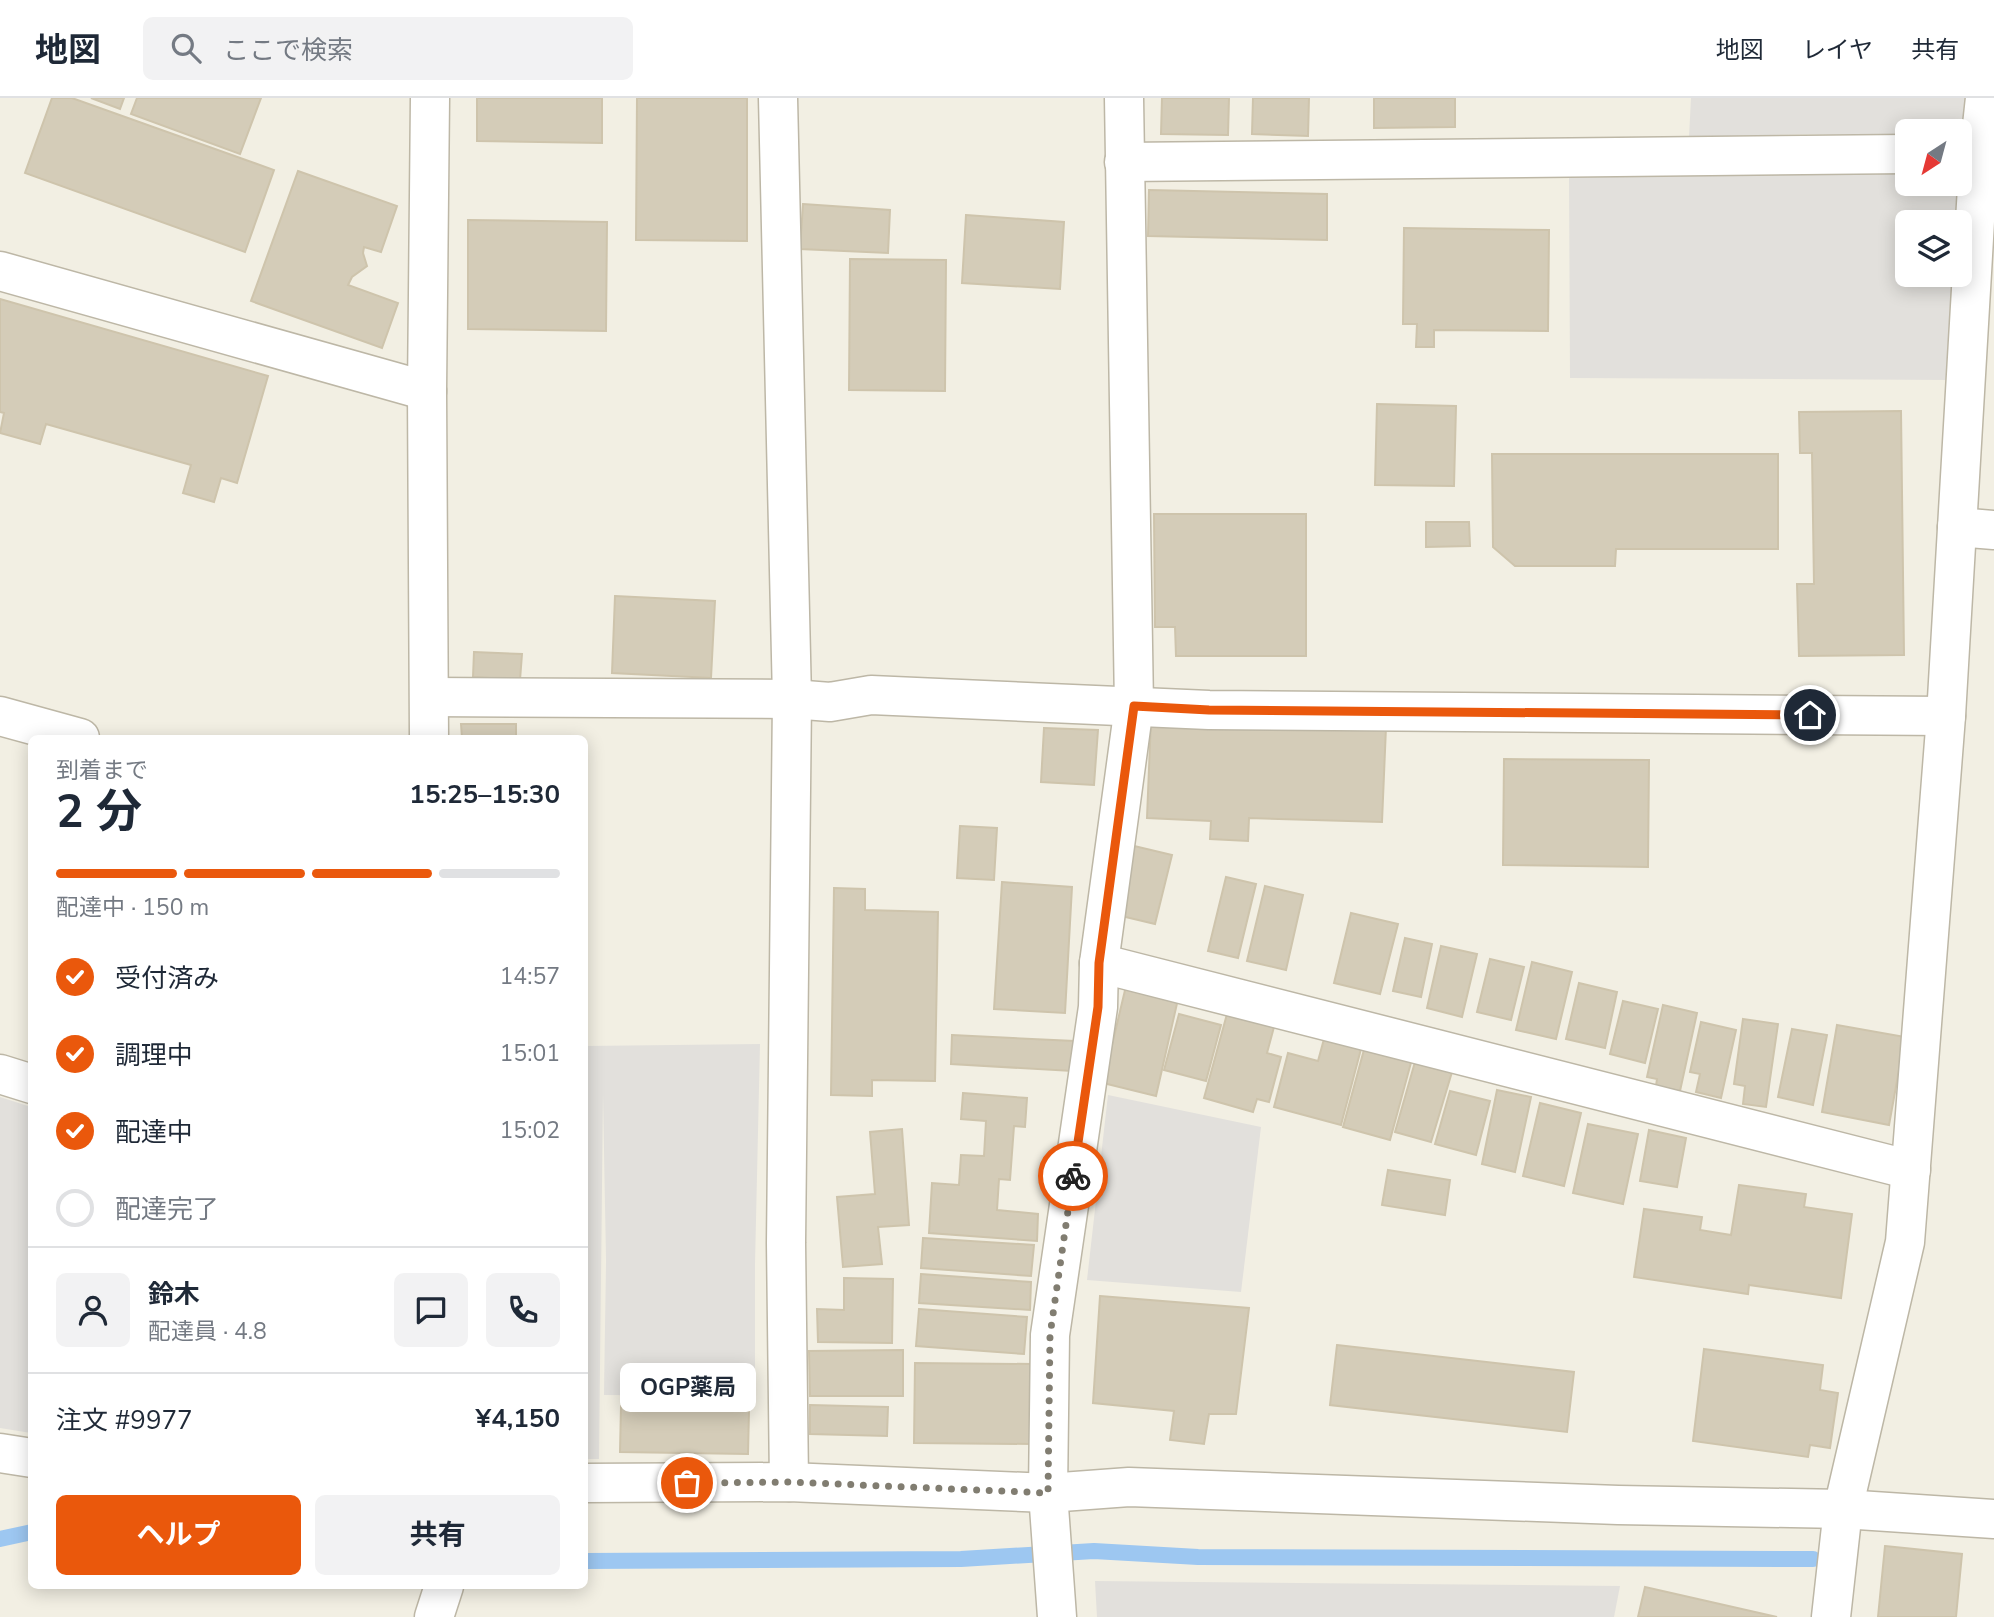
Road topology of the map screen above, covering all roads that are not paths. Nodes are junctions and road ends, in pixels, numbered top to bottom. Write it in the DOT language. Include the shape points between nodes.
graph roads {
  1 [pos="430,98"];
  2 [pos="778,98"];
  3 [pos="1124,98"];
  4 [pos="1985,98"];
  5 [pos="1972,146"];
  6 [pos="1895,154"];
  7 [pos="1124,162"];
  8 [pos="1971,196"];
  9 [pos="0,271"];
  10 [pos="428,391"];
  11 [pos="1976,528"];
  12 [pos="430,697"];
  13 [pos="792,699"];
  14 [pos="1134,706"];
  15 [pos="0,716"];
  16 [pos="1946,716"];
  17 [pos="69,735"];
  18 [pos="429,735"];
  19 [pos="1099,963"];
  20 [pos="0,1074"];
  21 [pos="28,1083"];
  22 [pos="1911,1170"];
  23 [pos="0,1453"];
  24 [pos="28,1457"];
  25 [pos="789,1482"];
  26 [pos="588,1483"];
  27 [pos="1049,1506"];
  28 [pos="1843,1509"];
  29 [pos="1994,1518"];
  30 [pos="1057,1617"];
  31 [pos="1831,1617"];
  1 -- 10 [label="street"];
  2 -- 13 [label="street"];
  3 -- 7 [label="street"];
  4 -- 5 [label="street"];
  6 -- 7 [label="street"];
  7 -- 14 [label="street"];
  8 -- 11 [label="street"];
  9 -- 10 [label="street"];
  10 -- 12 [label="street"];
  11 -- 16 [label="street"];
  12 -- 13 [label="street"];
  12 -- 18 [label="street"];
  13 -- 14 [label="street" via="830,702 870,695"];
  13 -- 25 [label="street" via="786,1243"];
  14 -- 16 [label="street"];
  14 -- 19 [label="street"];
  15 -- 17 [label="street"];
  16 -- 22 [label="street"];
  19 -- 22 [label="street"];
  19 -- 27 [label="street" via="1098,1007 1050,1335"];
  20 -- 21 [label="street"];
  22 -- 28 [label="street" via="1905,1242"];
  23 -- 24 [label="street"];
  25 -- 26 [label="street"];
  25 -- 27 [label="street"];
  27 -- 28 [label="street" via="1129,1487"];
  27 -- 30 [label="street"];
  28 -- 29 [label="street"];
  28 -- 31 [label="street"];
}
